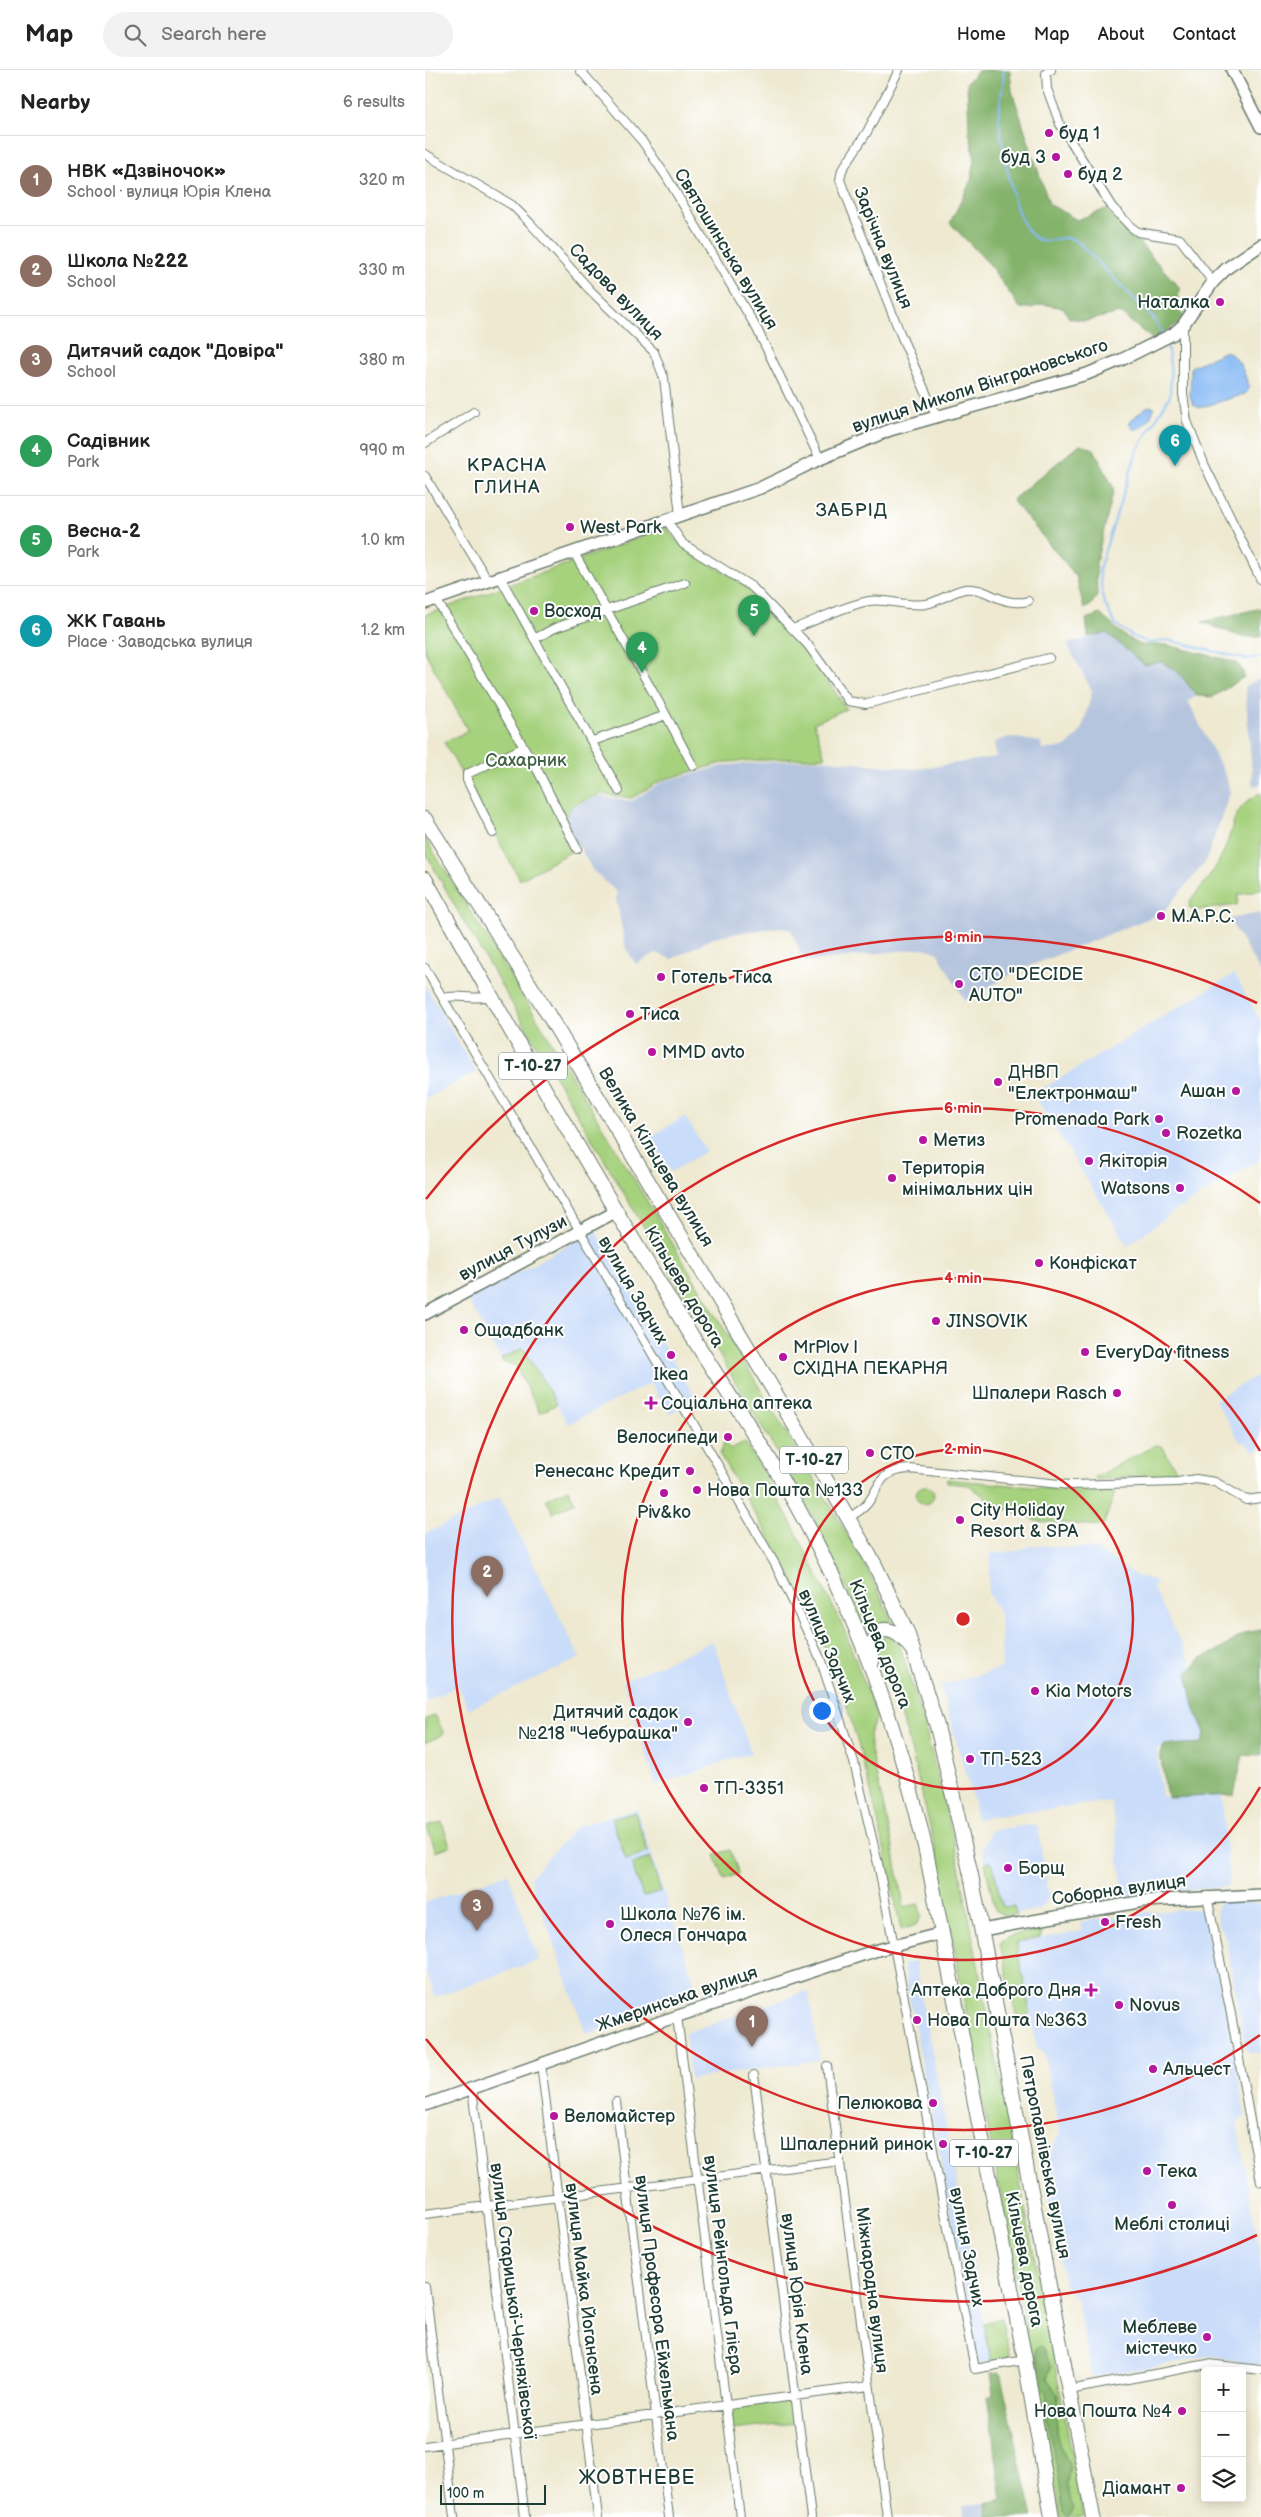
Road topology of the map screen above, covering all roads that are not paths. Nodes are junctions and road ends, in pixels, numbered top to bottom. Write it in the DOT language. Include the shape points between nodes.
graph roads {
  1 [pos="580,70"];
  2 [pos="899,70"];
  3 [pos="1232,70"];
  4 [pos="1048,72"];
  5 [pos="1261,127"];
  6 [pos="425,154"];
  7 [pos="1261,245"];
  8 [pos="1213,282"];
  9 [pos="1183,325"];
  10 [pos="474,412"];
  11 [pos="936,416"];
  12 [pos="425,443"];
  13 [pos="820,459"];
  14 [pos="425,476"];
  15 [pos="680,515"];
  16 [pos="666,519"];
  17 [pos="573,551"];
  18 [pos="500,577"];
  19 [pos="1261,580"];
  20 [pos="488,581"];
  21 [pos="685,583"];
  22 [pos="437,600"];
  23 [pos="1027,601"];
  24 [pos="425,603"];
  25 [pos="607,610"];
  26 [pos="793,629"];
  27 [pos="534,638"];
  28 [pos="1049,658"];
  29 [pos="666,715"];
  30 [pos="593,741"];
  31 [pos="523,748"];
  32 [pos="693,766"];
  33 [pos="619,791"];
  34 [pos="425,819"];
  35 [pos="493,833"];
  36 [pos="577,849"];
  37 [pos="425,878"];
  38 [pos="425,968"];
  39 [pos="491,996"];
  40 [pos="443,998"];
  41 [pos="617,1212"];
  42 [pos="581,1231"];
  43 [pos="425,1314"];
  44 [pos="1261,1498"];
  45 [pos="849,1518"];
  46 [pos="915,1654"];
  47 [pos="872,1667"];
  48 [pos="1261,1895"];
  49 [pos="1207,1896"];
  50 [pos="983,1930"];
  51 [pos="943,1933"];
  52 [pos="894,1945"];
  53 [pos="677,2016"];
  54 [pos="541,2064"];
  55 [pos="827,2066"];
  56 [pos="754,2075"];
  57 [pos="472,2088"];
  58 [pos="616,2102"];
  59 [pos="425,2105"];
  60 [pos="840,2162"];
  61 [pos="766,2171"];
  62 [pos="697,2180"];
  63 [pos="1261,2182"];
  64 [pos="627,2188"];
  65 [pos="557,2197"];
  66 [pos="486,2206"];
  67 [pos="425,2214"];
  68 [pos="425,2287"];
  69 [pos="1025,2360"];
  70 [pos="1261,2370"];
  71 [pos="869,2386"];
  72 [pos="1069,2390"];
  73 [pos="796,2396"];
  74 [pos="725,2406"];
  75 [pos="655,2415"];
  76 [pos="586,2424"];
  77 [pos="514,2434"];
  78 [pos="444,2443"];
  79 [pos="425,2446"];
  80 [pos="454,2517"];
  81 [pos="525,2517"];
  82 [pos="598,2517"];
  83 [pos="669,2517"];
  84 [pos="739,2517"];
  85 [pos="811,2517"];
  86 [pos="887,2517"];
  87 [pos="1052,2517"];
  88 [pos="1093,2517"];
  1 -- 13 [label="street, Святошинська вулиця" via="642,141 666,176 757,329"];
  2 -- 11 [label="street, Зарічна вулиця" via="867,132 842,170 840,180"];
  3 -- 5 [label="main road"];
  4 -- 8 [label="street" via="1047,89 1060,124 1112,207 1138,232 1180,239"];
  6 -- 15 [label="street, Садова вулиця" via="512,205 590,290 655,352 664,378"];
  7 -- 8 [label="main road, вулиця Миколи Вінграновського" via="1227,268"];
  8 -- 9 [label="main road, вулиця Миколи Вінграновського"];
  9 -- 11 [label="main road, вулиця Миколи Вінграновського" via="1170,336 1087,374"];
  9 -- 19 [label="street" via="1183,394 1187,420 1205,466"];
  10 -- 12 [label="street"];
  11 -- 13 [label="main road, вулиця Миколи Вінграновського" via="890,430"];
  13 -- 15 [label="main road, вулиця Миколи Вінграновського" via="761,488"];
  14 -- 20 [label="street"];
  15 -- 16 [label="main road, вулиця Миколи Вінграновського"];
  16 -- 17 [label="main road, вулиця Миколи Вінграновського"];
  16 -- 26 [label="street" via="683,544 752,587"];
  17 -- 18 [label="main road, вулиця Миколи Вінграновського"];
  17 -- 25 [label="street"];
  18 -- 20 [label="main road, вулиця Миколи Вінграновського"];
  18 -- 27 [label="street"];
  20 -- 22 [label="main road, вулиця Миколи Вінграновського"];
  21 -- 25 [label="street"];
  22 -- 24 [label="main road, вулиця Миколи Вінграновського"];
  22 -- 31 [label="street"];
  23 -- 26 [label="street" via="1010,603 975,589 965,589 928,604 909,606 870,600"];
  25 -- 27 [label="street"];
  25 -- 29 [label="street"];
  26 -- 28 [label="street" via="809,645 848,701 853,703 866,704"];
  27 -- 30 [label="street"];
  29 -- 30 [label="street"];
  29 -- 32 [label="street"];
  30 -- 33 [label="street"];
  31 -- 35 [label="street" via="467,774"];
  31 -- 36 [label="street"];
  34 -- 45 [label="highway, Велика Кільцева вулиця / Т-10-27" via="542,1003"];
  37 -- 39 [label="highway, Кільцева дорога / Т-10-27"];
  38 -- 40 [label="street, вулиця Зодчих"];
  39 -- 40 [label="street"];
  39 -- 41 [label="highway, Кільцева дорога / Т-10-27"];
  40 -- 42 [label="street, вулиця Зодчих"];
  41 -- 42 [label="main road, вулиця Тулузи"];
  41 -- 47 [label="highway, Кільцева дорога / Т-10-27" via="781,1478 839,1591"];
  42 -- 43 [label="main road, вулиця Тулузи"];
  42 -- 52 [label="street, вулиця Зодчих" via="775,1564 820,1658 854,1762"];
  44 -- 45 [label="street" via="1246,1500 1215,1482 1196,1479 1070,1485 909,1469 884,1476 868,1503"];
  45 -- 46 [label="highway, Велика Кільцева вулиця / Т-10-27" via="896,1607"];
  46 -- 47 [label="highway" via="900,1635 883,1630 874,1638"];
  46 -- 50 [label="highway, Велика Кільцева вулиця / Т-10-27" via="947,1765"];
  47 -- 51 [label="highway, Кільцева дорога / Т-10-27" via="912,1790"];
  48 -- 49 [label="main road, Соборна вулиця"];
  49 -- 50 [label="main road, Соборна вулиця" via="1144,1901"];
  49 -- 63 [label="street"];
  50 -- 72 [label="highway, Петропавлівська вулиця / Т-10-27"];
  51 -- 52 [label="main road, Жмеринська вулиця"];
  51 -- 69 [label="highway, Кільцева дорога / Т-10-27"];
  52 -- 53 [label="main road, Жмеринська вулиця"];
  52 -- 69 [label="street, вулиця Зодчих" via="975,2369"];
  53 -- 54 [label="main road, Жмеринська вулиця"];
  53 -- 62 [label="street, вулиця Рейнгольда Глієра"];
  54 -- 57 [label="main road, Жмеринська вулиця"];
  54 -- 65 [label="street, вулиця Майка Йогансена"];
  55 -- 60 [label="street, Міжнародна вулиця"];
  56 -- 61 [label="street, вулиця Юрія Клена"];
  57 -- 59 [label="main road, Жмеринська вулиця"];
  57 -- 66 [label="street, вулиця Старицької-Черняхівської"];
  58 -- 64 [label="street, вулиця Професора Ейхельмана"];
  60 -- 61 [label="street"];
  60 -- 71 [label="street, Міжнародна вулиця"];
  61 -- 62 [label="street"];
  61 -- 73 [label="street, вулиця Юрія Клена"];
  62 -- 64 [label="street"];
  62 -- 74 [label="street, вулиця Рейнгольда Глієра"];
  64 -- 65 [label="street"];
  64 -- 75 [label="street, вулиця Професора Ейхельмана"];
  65 -- 66 [label="street"];
  65 -- 76 [label="street, вулиця Майка Йогансена"];
  66 -- 67 [label="street"];
  66 -- 77 [label="street, вулиця Старицької-Черняхівської"];
  68 -- 78 [label="street"];
  69 -- 87 [label="highway, Кільцева дорога / Т-10-27"];
  70 -- 72 [label="street" via="1208,2364"];
  71 -- 73 [label="street"];
  71 -- 86 [label="street, Міжнародна вулиця"];
  72 -- 88 [label="highway, Петропавлівська вулиця / Т-10-27"];
  73 -- 74 [label="street"];
  73 -- 85 [label="street, вулиця Юрія Клена"];
  74 -- 75 [label="street"];
  74 -- 84 [label="street, вулиця Рейнгольда Глієра"];
  75 -- 76 [label="street"];
  75 -- 83 [label="street, вулиця Професора Ейхельмана"];
  76 -- 77 [label="street"];
  76 -- 82 [label="street, вулиця Майка Йогансена"];
  77 -- 78 [label="street"];
  77 -- 81 [label="street, вулиця Старицької-Черняхівської"];
  78 -- 79 [label="street"];
  78 -- 80 [label="street"];
}
